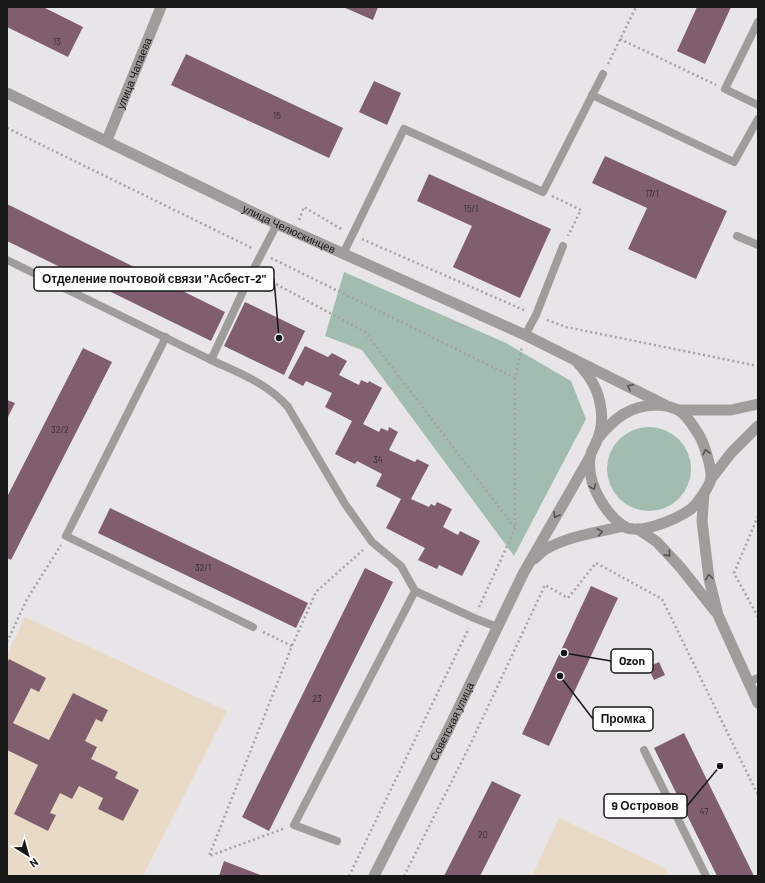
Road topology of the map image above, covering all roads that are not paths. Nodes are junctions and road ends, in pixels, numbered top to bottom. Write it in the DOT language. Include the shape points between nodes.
graph roads {
  1 [pos="162,7"];
  2 [pos="758,22"];
  3 [pos="603,74"];
  4 [pos="7,93"];
  5 [pos="592,95"];
  6 [pos="758,105"];
  7 [pos="758,119"];
  8 [pos="107,140"];
  9 [pos="277,224"];
  10 [pos="737,236"];
  11 [pos="758,245"];
  12 [pos="563,246"];
  13 [pos="343,254"];
  14 [pos="7,260"];
  15 [pos="524,335"];
  16 [pos="166,337"];
  17 [pos="574,358"];
  18 [pos="211,360"];
  19 [pos="758,404"];
  20 [pos="665,405"];
  21 [pos="679,410"];
  22 [pos="758,426"];
  23 [pos="599,436"];
  24 [pos="590,457"];
  25 [pos="711,479"];
  26 [pos="704,494"];
  27 [pos="624,526"];
  28 [pos="638,529"];
  29 [pos="528,565"];
  30 [pos="415,591"];
  31 [pos="718,615"];
  32 [pos="497,627"];
  33 [pos="253,628"];
  34 [pos="753,680"];
  35 [pos="758,703"];
  36 [pos="644,750"];
  37 [pos="337,841"];
  38 [pos="374,876"];
  39 [pos="706,876"];
  1 -- 8 [label="street, улица Чапаева"];
  2 -- 6 [label="lane" via="725,89"];
  3 -- 5 [label="lane"];
  4 -- 8 [label="street, улица Челюскинцев"];
  5 -- 7 [label="lane" via="734,162"];
  5 -- 13 [label="lane" via="543,192 404,129"];
  8 -- 9 [label="street, улица Челюскинцев"];
  9 -- 13 [label="street, улица Челюскинцев"];
  9 -- 18 [label="lane"];
  10 -- 11 [label="lane"];
  12 -- 15 [label="lane" via="536,315"];
  13 -- 15 [label="street, улица Челюскинцев"];
  14 -- 16 [label="lane"];
  15 -- 17 [label="street, улица Челюскинцев"];
  16 -- 18 [label="lane"];
  16 -- 33 [label="lane" via="66,536"];
  20 -- 17 [label="street, улица Челюскинцев, one-way"];
  17 -- 23 [label="street" via="598,393 602,422"];
  18 -- 30 [label="lane" via="257,381 285,403 345,504 372,542 401,566"];
  19 -- 21 [label="street" via="732,410"];
  20 -- 21 [label="street"];
  20 -- 23 [label="street" via="643,405 628,411 612,421"];
  25 -- 21 [label="street, one-way" via="704,442"];
  22 -- 25 [label="street"];
  23 -- 24 [label="street"];
  24 -- 27 [label="street, one-way" via="590,476 596,493 606,509"];
  24 -- 29 [label="street, Советская улица, one-way"];
  25 -- 26 [label="street"];
  26 -- 28 [label="street" via="692,508 674,518 657,526"];
  31 -- 26 [label="street, one-way" via="709,579 702,521"];
  27 -- 28 [label="street"];
  29 -- 27 [label="street, one-way" via="545,549 585,535"];
  28 -- 31 [label="street, one-way" via="657,542"];
  29 -- 32 [label="street, Советская улица"];
  30 -- 32 [label="lane"];
  30 -- 37 [label="lane" via="294,825"];
  31 -- 34 [label="street"];
  32 -- 38 [label="street, Советская улица"];
  34 -- 35 [label="street"];
  36 -- 39 [label="lane"];
}
